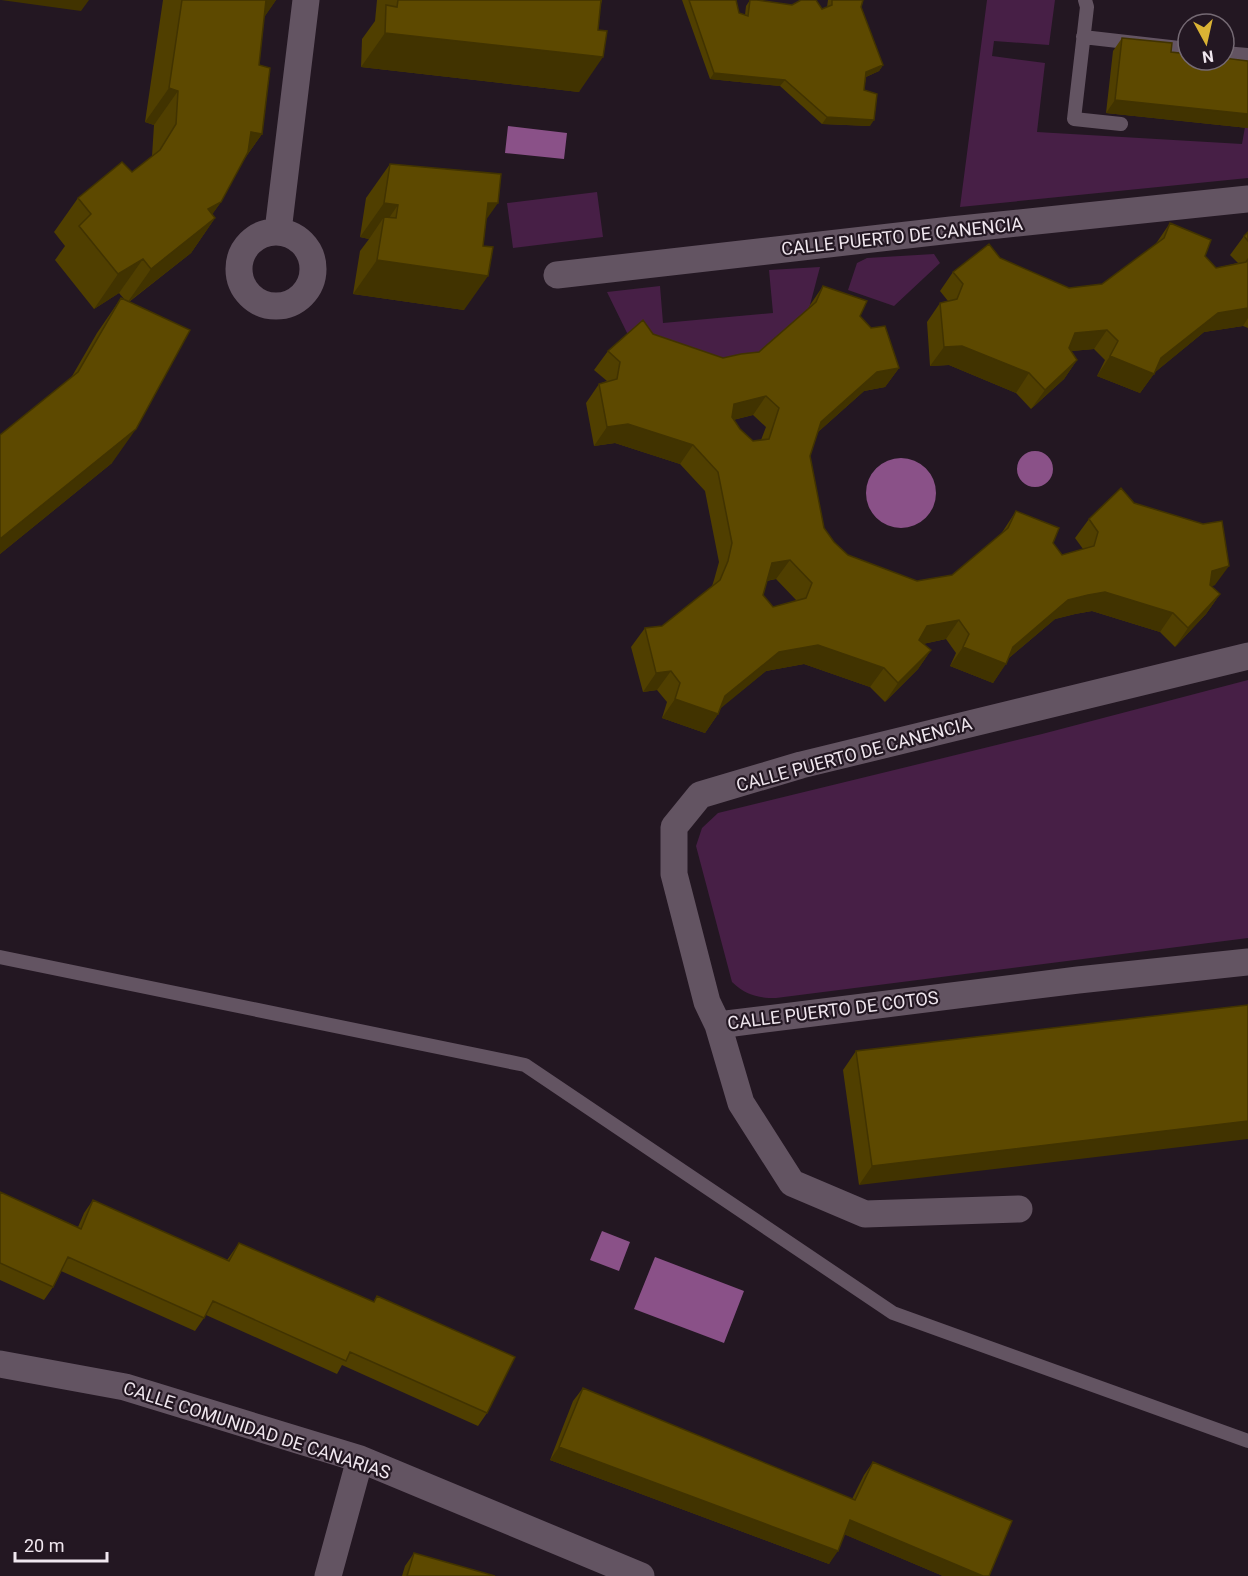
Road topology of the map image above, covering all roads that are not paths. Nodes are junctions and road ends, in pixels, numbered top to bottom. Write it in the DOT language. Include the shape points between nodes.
graph roads {
  1 [pos="306,0"];
  2 [pos="1085,0"];
  3 [pos="1083,38"];
  4 [pos="1176,48"];
  5 [pos="1121,124"];
  6 [pos="1248,199"];
  7 [pos="278,231"];
  8 [pos="557,275"];
  9 [pos="1248,656"];
  10 [pos="0,957"];
  11 [pos="1248,962"];
  12 [pos="718,1025"];
  13 [pos="1019,1209"];
  14 [pos="0,1364"];
  15 [pos="1248,1441"];
  16 [pos="360,1459"];
  17 [pos="328,1576"];
  18 [pos="641,1576"];
  1 -- 7 [label="street"];
  2 -- 3 [label="lane"];
  3 -- 4 [label="lane"];
  3 -- 5 [label="lane" via="1074,119"];
  6 -- 8 [label="street, CALLE PUERTO DE CANENCIA"];
  9 -- 12 [label="street, CALLE PUERTO DE CANENCIA" via="812,762 700,795 674,827 674,874 707,1002"];
  10 -- 15 [label="lane" via="525,1065 893,1313"];
  11 -- 12 [label="street, CALLE PUERTO DE COTOS"];
  12 -- 13 [label="street, CALLE PUERTO DE COTOS" via="741,1103 792,1183 865,1215"];
  14 -- 16 [label="street, CALLE COMUNIDAD DE CANARIAS" via="125,1387"];
  16 -- 17 [label="street"];
  16 -- 18 [label="street, CALLE COMUNIDAD DE CANARIAS"];
}
